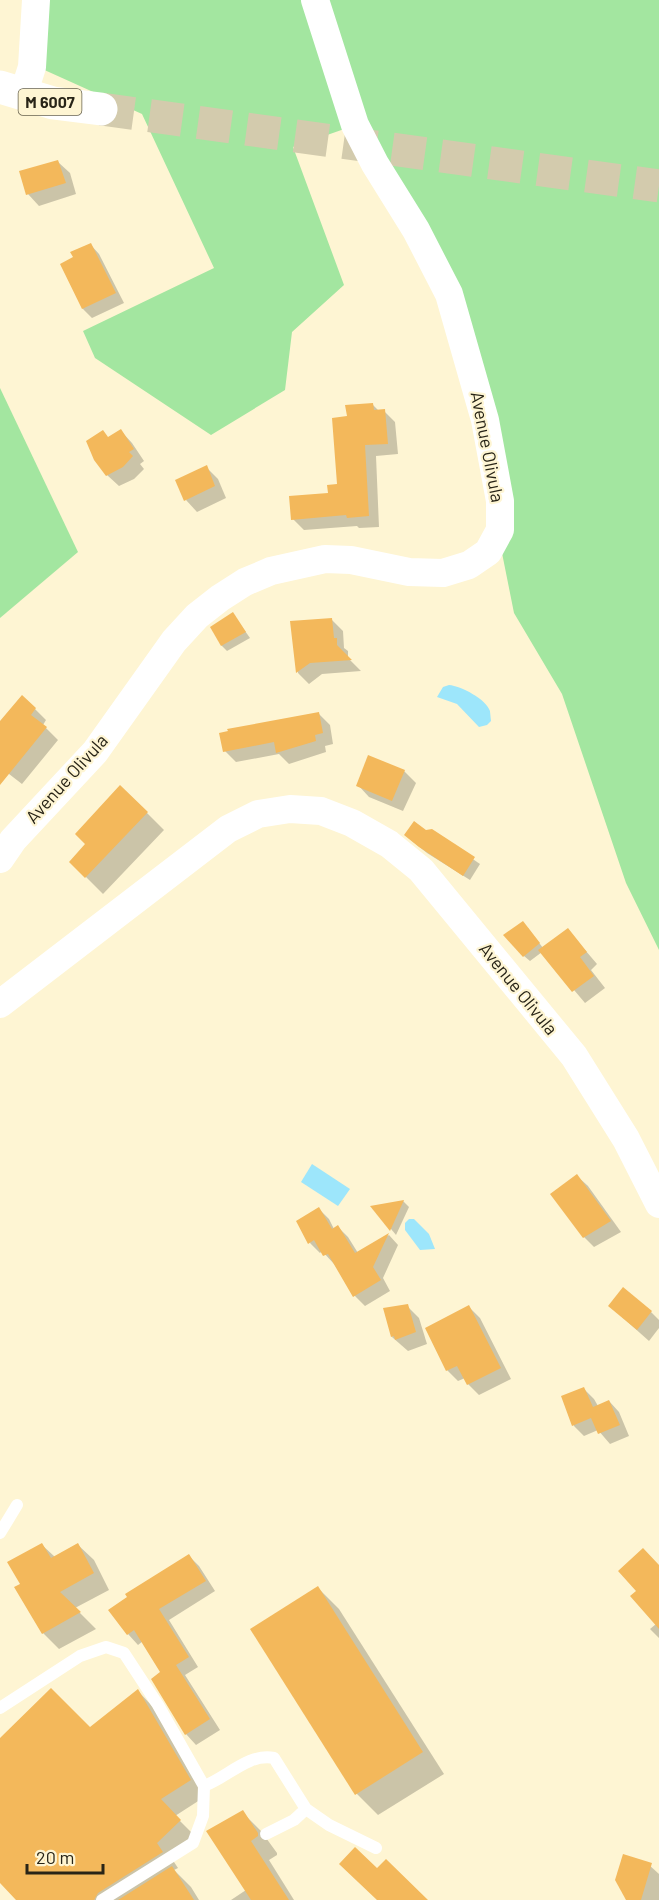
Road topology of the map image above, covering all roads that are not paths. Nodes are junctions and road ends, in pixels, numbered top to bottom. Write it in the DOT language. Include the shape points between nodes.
graph roads {
  1 [pos="36,0"];
  2 [pos="315,0"];
  3 [pos="12,91"];
  4 [pos="101,109"];
  5 [pos="0,859"];
  6 [pos="0,1004"];
  7 [pos="659,1204"];
  8 [pos="17,1505"];
  9 [pos="0,1533"];
  10 [pos="0,1708"];
  11 [pos="204,1786"];
  12 [pos="306,1809"];
  13 [pos="266,1834"];
  14 [pos="376,1848"];
  15 [pos="102,1900"];
  1 -- 3 [label="street" via="32,67"];
  2 -- 5 [label="street, Avenue Olivula" via="355,125 449,294 485,420 500,501 500,530 488,552 469,565 442,573 325,559 271,571 220,598 174,641 95,752"];
  3 -- 4 [label="main road, M 6007" via="53,103"];
  6 -- 7 [label="street, Avenue Olivula" via="228,829 258,814 290,809 321,811 389,844 421,870 574,1056 626,1139"];
  8 -- 9 [label="lane"];
  10 -- 11 [label="lane" via="80,1656 106,1647 124,1653"];
  11 -- 12 [label="lane" via="252,1758 274,1758"];
  11 -- 15 [label="lane" via="203,1816 193,1844"];
  12 -- 13 [label="lane"];
  12 -- 14 [label="lane"];
}
